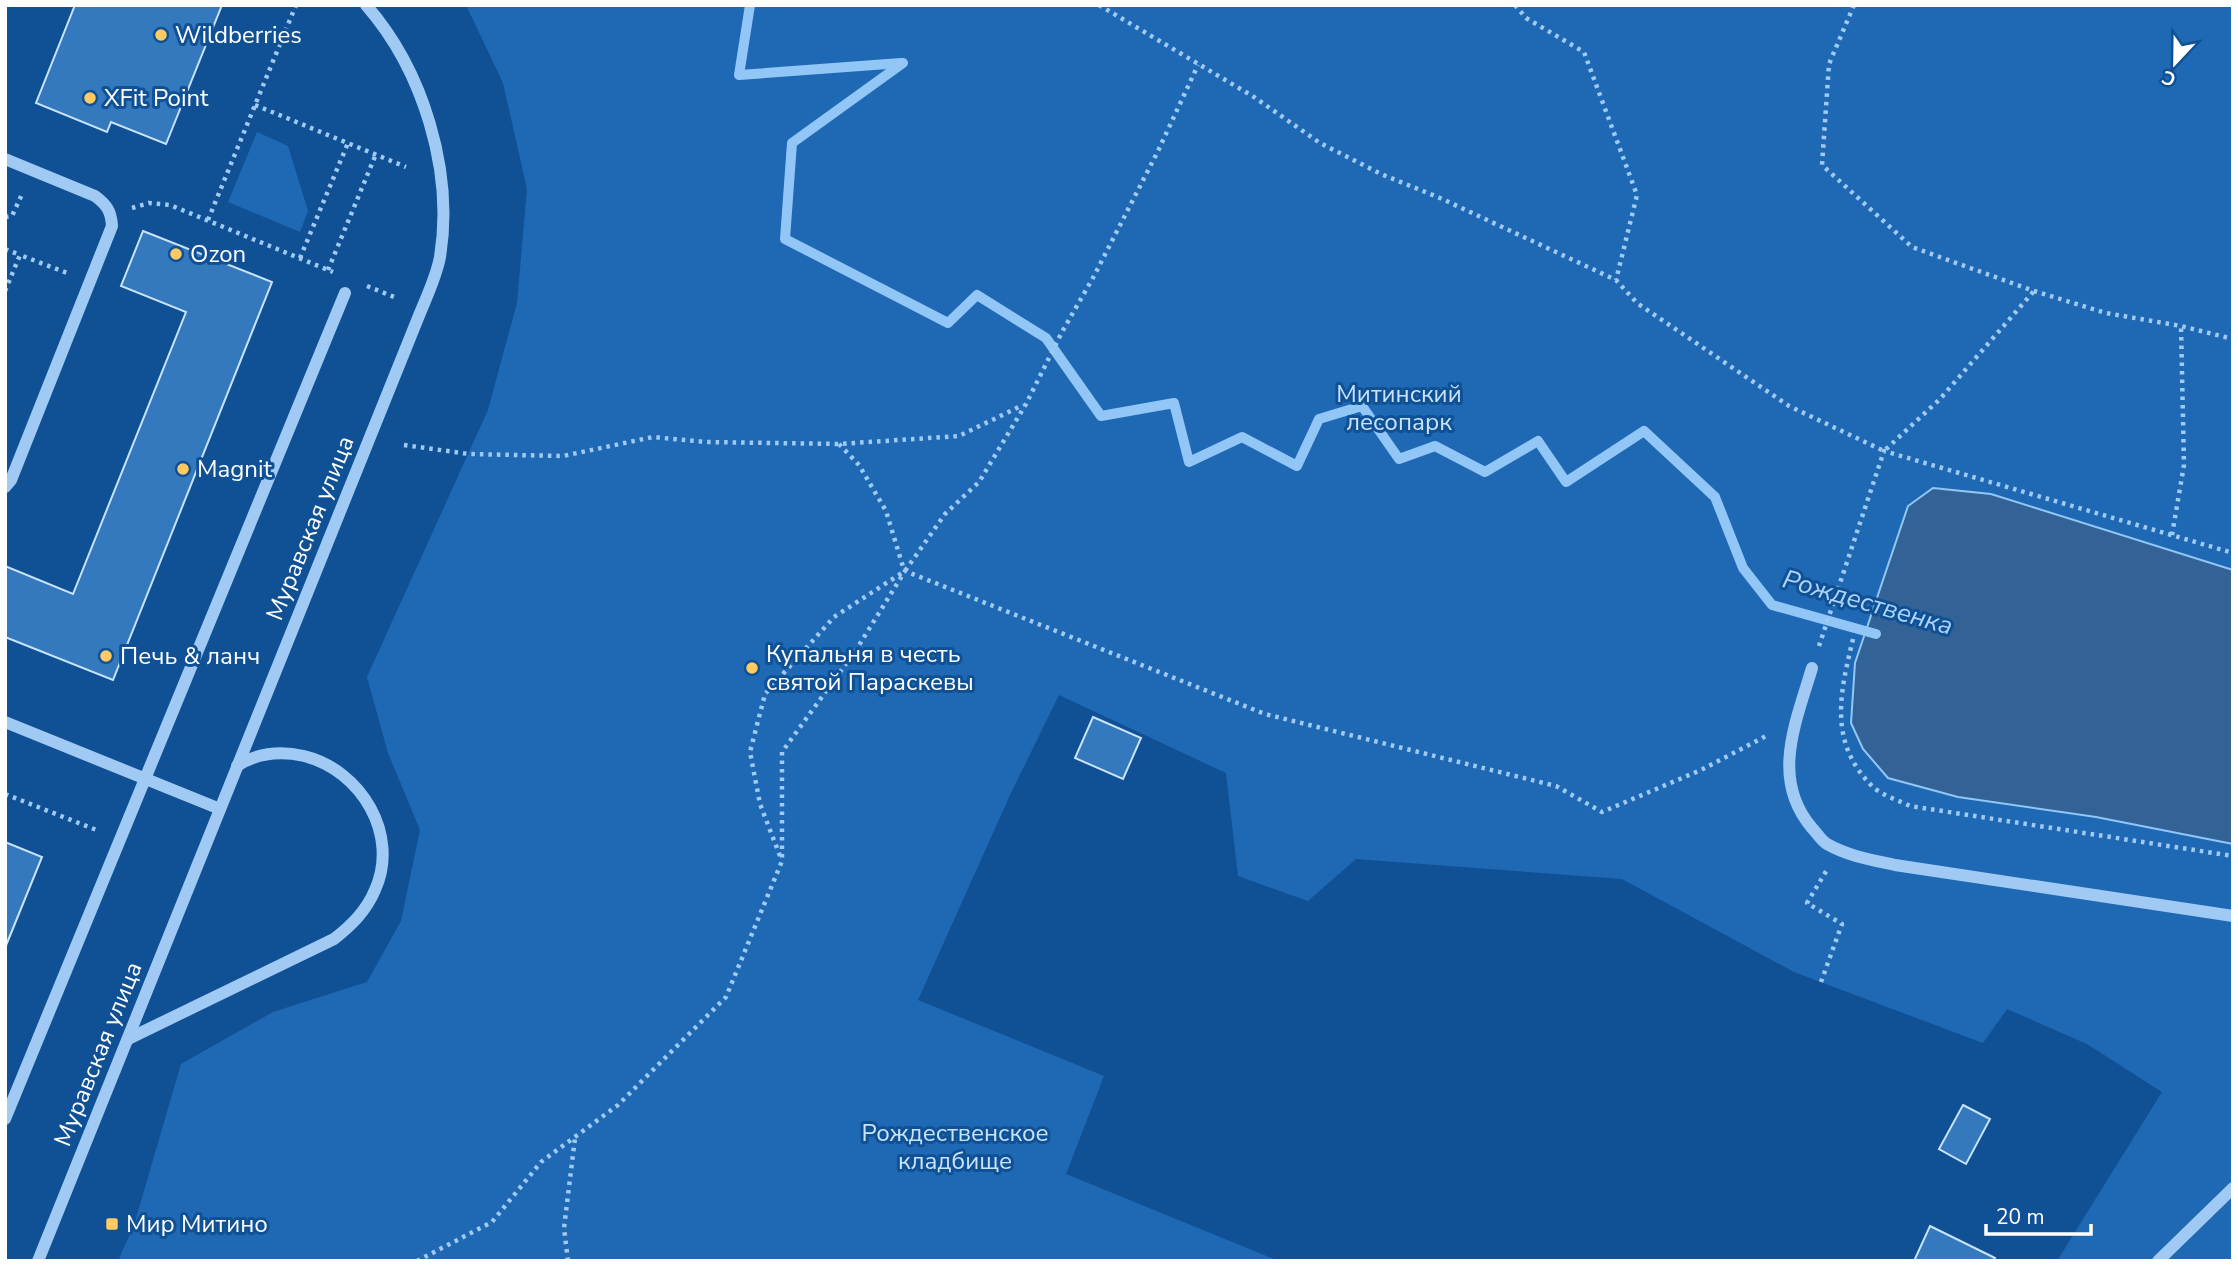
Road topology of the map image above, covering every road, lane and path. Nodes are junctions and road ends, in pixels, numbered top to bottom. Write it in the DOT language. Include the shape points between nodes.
graph roads {
  1 [pos="296,5"];
  2 [pos="366,5"];
  3 [pos="1099,5"];
  4 [pos="1515,5"];
  5 [pos="1854,5"];
  6 [pos="1198,65"];
  7 [pos="255,105"];
  8 [pos="348,143"];
  9 [pos="376,154"];
  10 [pos="5,159"];
  11 [pos="406,167"];
  12 [pos="32,170"];
  13 [pos="111,214"];
  14 [pos="5,217"];
  15 [pos="208,220"];
  16 [pos="5,249"];
  17 [pos="20,255"];
  18 [pos="300,258"];
  19 [pos="328,270"];
  20 [pos="339,275"];
  21 [pos="7,279"];
  22 [pos="1616,280"];
  23 [pos="90,282"];
  24 [pos="361,284"];
  25 [pos="5,291"];
  26 [pos="2034,291"];
  27 [pos="345,293"];
  28 [pos="394,297"];
  29 [pos="2181,326"];
  30 [pos="2233,339"];
  31 [pos="1026,404"];
  32 [pos="839,444"];
  33 [pos="404,445"];
  34 [pos="1884,451"];
  35 [pos="5,487"];
  36 [pos="2172,535"];
  37 [pos="2233,553"];
  38 [pos="905,571"];
  39 [pos="1853,639"];
  40 [pos="1812,668"];
  41 [pos="1797,720"];
  42 [pos="5,722"];
  43 [pos="237,766"];
  44 [pos="145,779"];
  45 [pos="5,794"];
  46 [pos="220,809"];
  47 [pos="120,839"];
  48 [pos="1839,849"];
  49 [pos="2233,856"];
  50 [pos="782,860"];
  51 [pos="2233,916"];
  52 [pos="1821,982"];
  53 [pos="128,1039"];
  54 [pos="5,1119"];
  55 [pos="575,1137"];
  56 [pos="2233,1188"];
  57 [pos="38,1261"];
  58 [pos="417,1261"];
  59 [pos="568,1261"];
  60 [pos="2158,1261"];
  1 -- 7 [label="path"];
  2 -- 43 [label="street, Муравская улица" via="409,71 434,134 444,197 440,258"];
  3 -- 6 [label="path"];
  4 -- 22 [label="path" via="1526,18 1584,52 1599,91 1637,195"];
  5 -- 26 [label="path" via="1829,64 1822,165 1912,247"];
  6 -- 22 [label="path" via="1332,149"];
  6 -- 31 [label="path"];
  7 -- 8 [label="path"];
  7 -- 15 [label="path"];
  8 -- 9 [label="path"];
  8 -- 18 [label="path"];
  9 -- 11 [label="path"];
  9 -- 19 [label="path"];
  10 -- 12 [label="street"];
  12 -- 13 [label="street" via="95,196"];
  12 -- 14 [label="path" via="14,213"];
  13 -- 15 [label="path" via="158,203"];
  13 -- 23 [label="street" via="112,226"];
  15 -- 18 [label="path"];
  16 -- 17 [label="path"];
  17 -- 21 [label="path"];
  17 -- 23 [label="path"];
  18 -- 19 [label="path"];
  19 -- 20 [label="path"];
  21 -- 25 [label="path"];
  22 -- 34 [label="path" via="1637,303 1789,406"];
  23 -- 35 [label="street"];
  24 -- 28 [label="path"];
  26 -- 29 [label="path" via="2106,313"];
  26 -- 34 [label="path" via="1940,399"];
  27 -- 44 [label="street"];
  29 -- 30 [label="path"];
  29 -- 36 [label="path" via="2184,465"];
  31 -- 32 [label="path" via="959,436"];
  31 -- 38 [label="path" via="979,482 945,514"];
  32 -- 33 [label="path" via="653,437 564,456 469,454"];
  32 -- 38 [label="path" via="859,465 886,512"];
  34 -- 36 [label="path"];
  34 -- 40 [label="path"];
  36 -- 37 [label="path"];
  38 -- 41 [label="path" via="1265,713 1556,786 1602,812 1701,770"];
  38 -- 50 [label="path" via="856,650 782,752"];
  38 -- 50 [label="path" via="834,617 765,694 750,752 760,804"];
  39 -- 49 [label="path" via="1840,719 1853,761 1874,788 1910,806"];
  40 -- 41 [label="street"];
  41 -- 48 [label="street" via="1787,762 1792,791 1803,818 1825,843"];
  42 -- 44 [label="street"];
  43 -- 46 [label="street, Муравская улица"];
  43 -- 53 [label="street" via="249,758 293,754 316,759 353,783 368,801 379,832 381,866 376,888 359,917 334,939"];
  44 -- 46 [label="street"];
  44 -- 47 [label="street"];
  45 -- 47 [label="path"];
  46 -- 53 [label="street, Муравская улица"];
  47 -- 54 [label="street"];
  48 -- 51 [label="street" via="1895,865"];
  48 -- 52 [label="path" via="1807,903 1842,924"];
  50 -- 55 [label="path" via="726,997 618,1105"];
  53 -- 57 [label="street, Муравская улица"];
  55 -- 58 [label="path" via="541,1162 492,1222"];
  55 -- 59 [label="path" via="564,1228"];
  56 -- 60 [label="street"];
}
